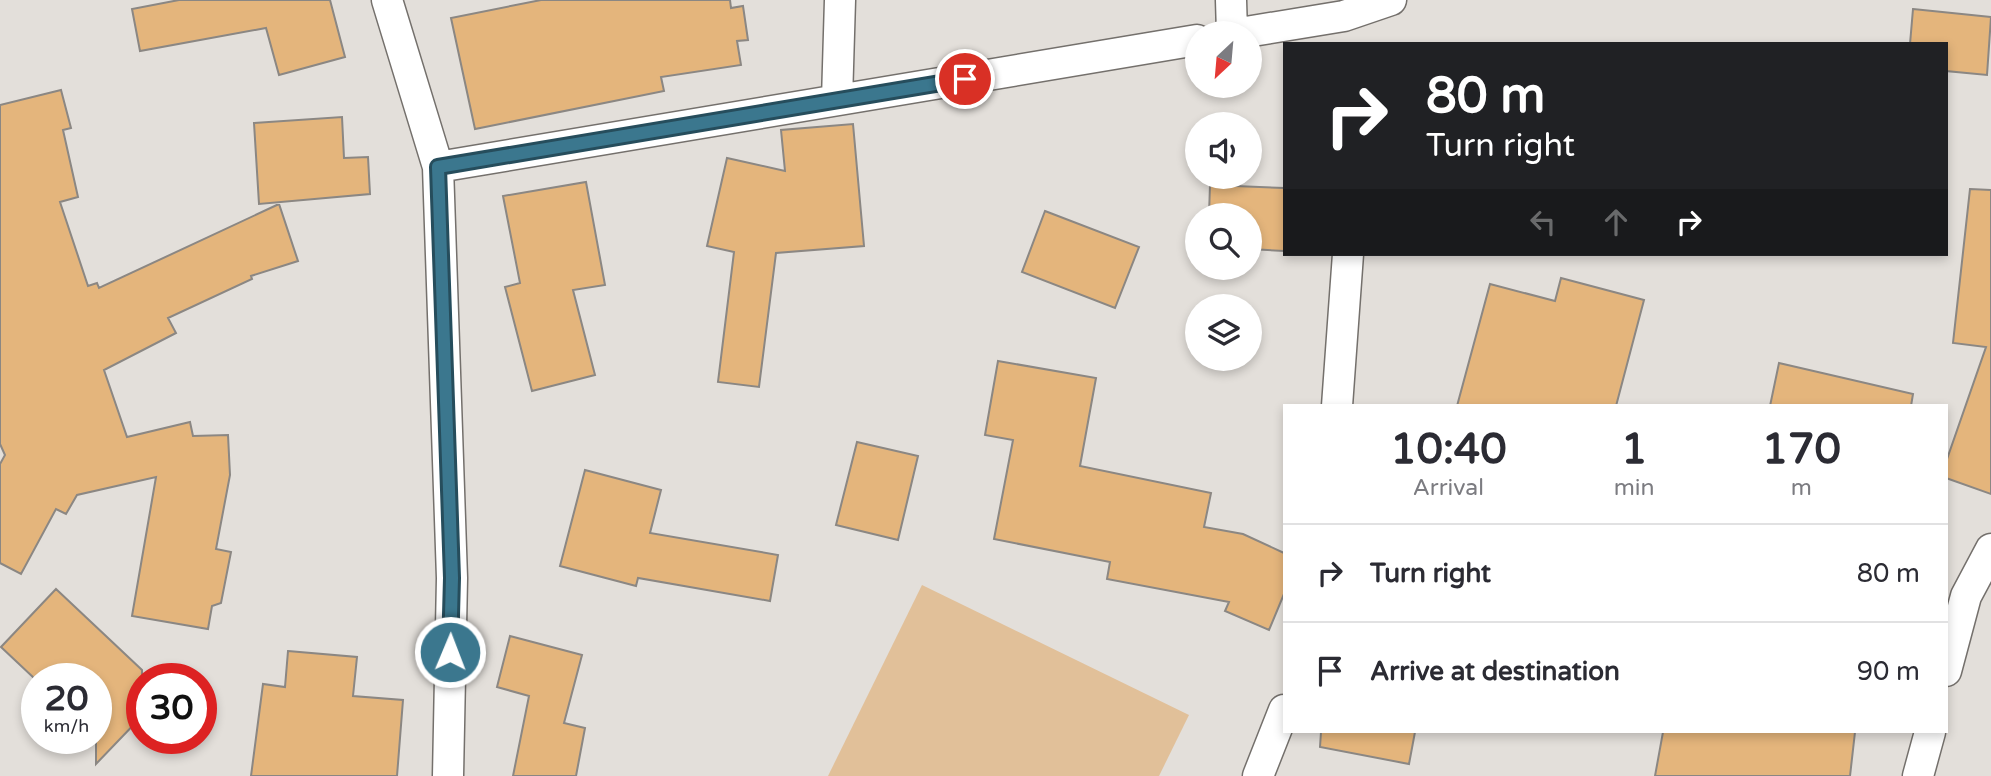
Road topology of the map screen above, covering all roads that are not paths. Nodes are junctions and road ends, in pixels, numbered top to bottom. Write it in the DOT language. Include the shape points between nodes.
graph roads {
  1 [pos="387,0"];
  2 [pos="840,0"];
  3 [pos="1231,0"];
  4 [pos="1391,0"];
  5 [pos="1232,21"];
  6 [pos="1345,30"];
  7 [pos="1262,32"];
  8 [pos="1185,42"];
  9 [pos="837,100"];
  10 [pos="438,167"];
  11 [pos="1348,256"];
  12 [pos="1337,404"];
  13 [pos="1991,549"];
  14 [pos="1948,664"];
  15 [pos="1283,712"];
  16 [pos="1930,733"];
  17 [pos="448,776"];
  18 [pos="1258,776"];
  19 [pos="1918,776"];
  1 -- 10 [label="street"];
  2 -- 9 [label="street"];
  3 -- 5 [label="street"];
  4 -- 6 [label="street"];
  6 -- 7 [label="street"];
  8 -- 9 [label="street"];
  9 -- 10 [label="street"];
  10 -- 17 [label="street" via="452,578"];
  11 -- 12 [label="street"];
  13 -- 14 [label="street" via="1966,596"];
  15 -- 18 [label="street"];
  16 -- 19 [label="street"];
}
